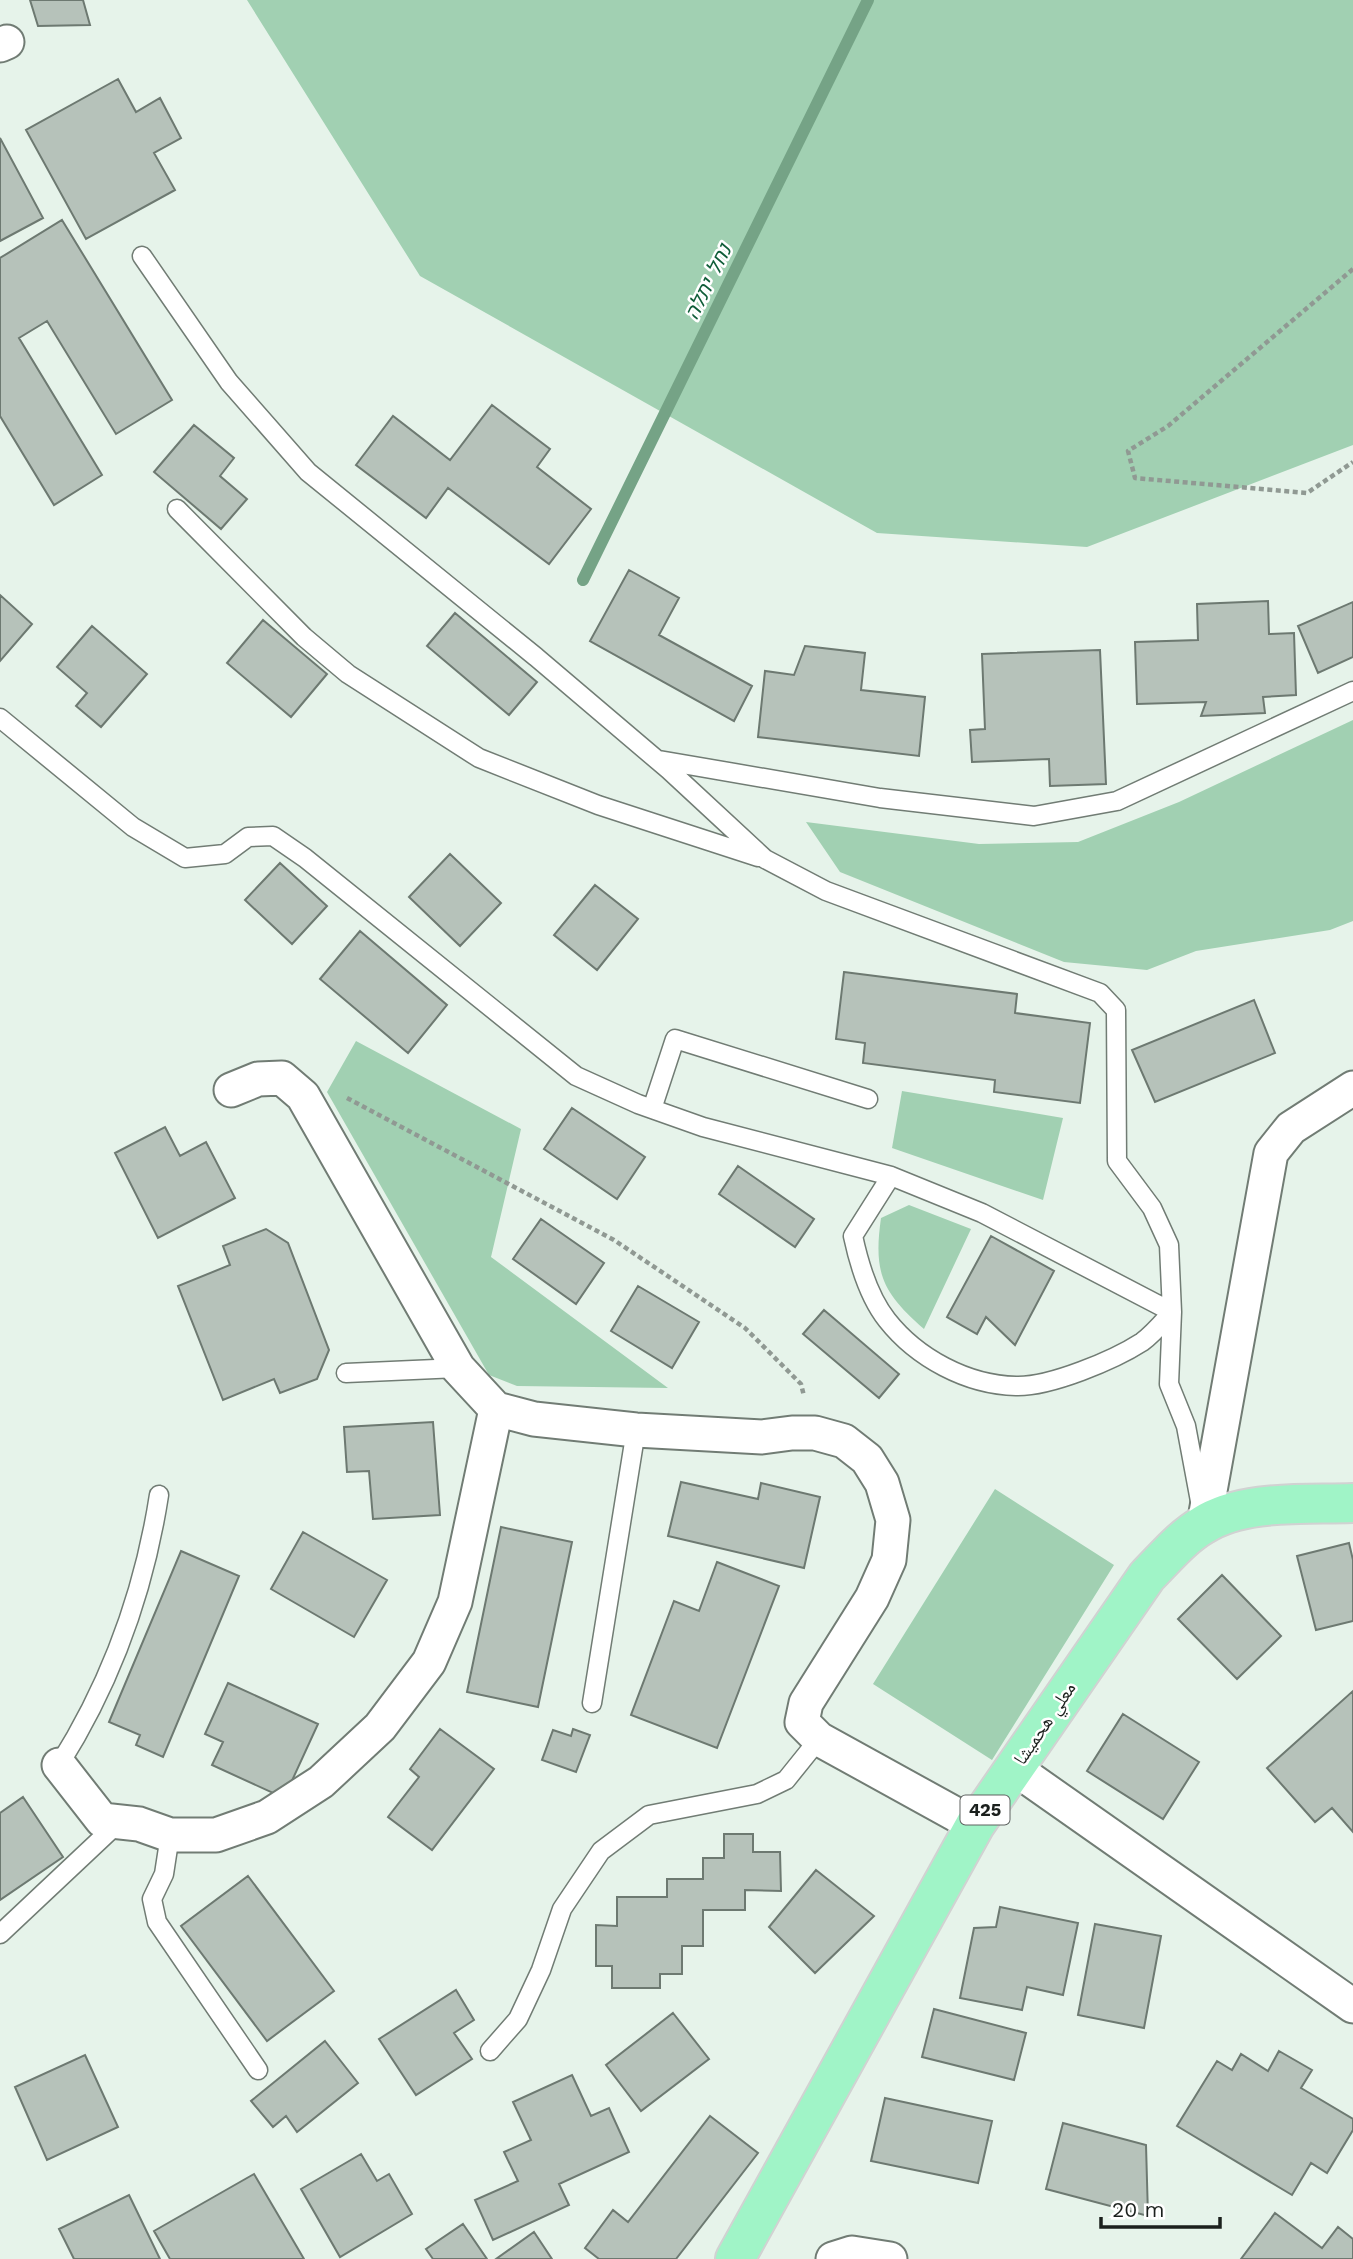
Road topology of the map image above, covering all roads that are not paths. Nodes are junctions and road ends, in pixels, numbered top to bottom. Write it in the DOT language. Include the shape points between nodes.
graph roads {
  1 [pos="142,256"];
  2 [pos="177,509"];
  3 [pos="1353,691"];
  4 [pos="0,718"];
  5 [pos="657,760"];
  6 [pos="765,859"];
  7 [pos="1353,1088"];
  8 [pos="231,1090"];
  9 [pos="868,1100"];
  10 [pos="652,1109"];
  11 [pos="891,1176"];
  12 [pos="1172,1312"];
  13 [pos="458,1368"];
  14 [pos="346,1373"];
  15 [pos="496,1409"];
  16 [pos="636,1430"];
  17 [pos="159,1495"];
  18 [pos="1353,1503"];
  19 [pos="1204,1524"];
  20 [pos="592,1703"];
  21 [pos="819,1739"];
  22 [pos="58,1765"];
  23 [pos="1014,1768"];
  24 [pos="117,1824"];
  25 [pos="975,1825"];
  26 [pos="170,1835"];
  27 [pos="0,1934"];
  28 [pos="1353,2006"];
  29 [pos="490,2052"];
  30 [pos="258,2070"];
  31 [pos="735,2259"];
  32 [pos="833,2259"];
  33 [pos="890,2259"];
  1 -- 5 [label="lane" via="229,382 308,472"];
  2 -- 6 [label="lane" via="304,638 348,674 479,758 598,805"];
  3 -- 5 [label="lane" via="1117,801 1034,816 880,798"];
  4 -- 10 [label="lane" via="133,827 185,858 225,854 247,837 273,836 576,1076"];
  5 -- 6 [label="lane"];
  6 -- 12 [label="lane" via="826,891 1100,993 1116,1010 1117,1161 1152,1208 1170,1245"];
  7 -- 19 [label="street" via="1291,1128 1271,1153"];
  8 -- 13 [label="street" via="258,1079 282,1079 303,1096"];
  9 -- 10 [label="lane" via="675,1039"];
  10 -- 11 [label="lane"];
  11 -- 12 [label="lane" via="982,1213"];
  11 -- 12 [label="lane" via="853,1236 860,1269 886,1319 921,1353 968,1379 1018,1387 1077,1374 1143,1341"];
  12 -- 19 [label="lane" via="1169,1384 1186,1426"];
  13 -- 14 [label="lane"];
  13 -- 15 [label="street"];
  15 -- 16 [label="street" via="534,1419"];
  15 -- 26 [label="street" via="455,1602 429,1662 380,1727 321,1782 267,1817 216,1835"];
  16 -- 20 [label="lane"];
  16 -- 21 [label="street" via="762,1437 815,1433 844,1441 867,1459 882,1482 892,1520 889,1560 872,1598 806,1703 802,1723"];
  17 -- 22 [label="lane" via="151,1552 134,1611 84,1725"];
  18 -- 19 [label="main road, معلي هحميشا / 425" via="1266,1507 1229,1513"];
  19 -- 23 [label="main road, معلي هحميشا / 425" via="1147,1576"];
  21 -- 25 [label="street"];
  21 -- 29 [label="lane" via="786,1780 757,1794 649,1815 601,1851 562,1909 518,2019"];
  22 -- 24 [label="street" via="102,1821"];
  23 -- 25 [label="main road, معلي هحميشا / 425"];
  23 -- 28 [label="street"];
  24 -- 26 [label="street" via="139,1824"];
  24 -- 27 [label="lane"];
  25 -- 31 [label="main road, معلي هحميشا / 425"];
  26 -- 30 [label="lane" via="164,1874 152,1899 157,1922"];
  32 -- 33 [label="street" via="852,2253"];
}
